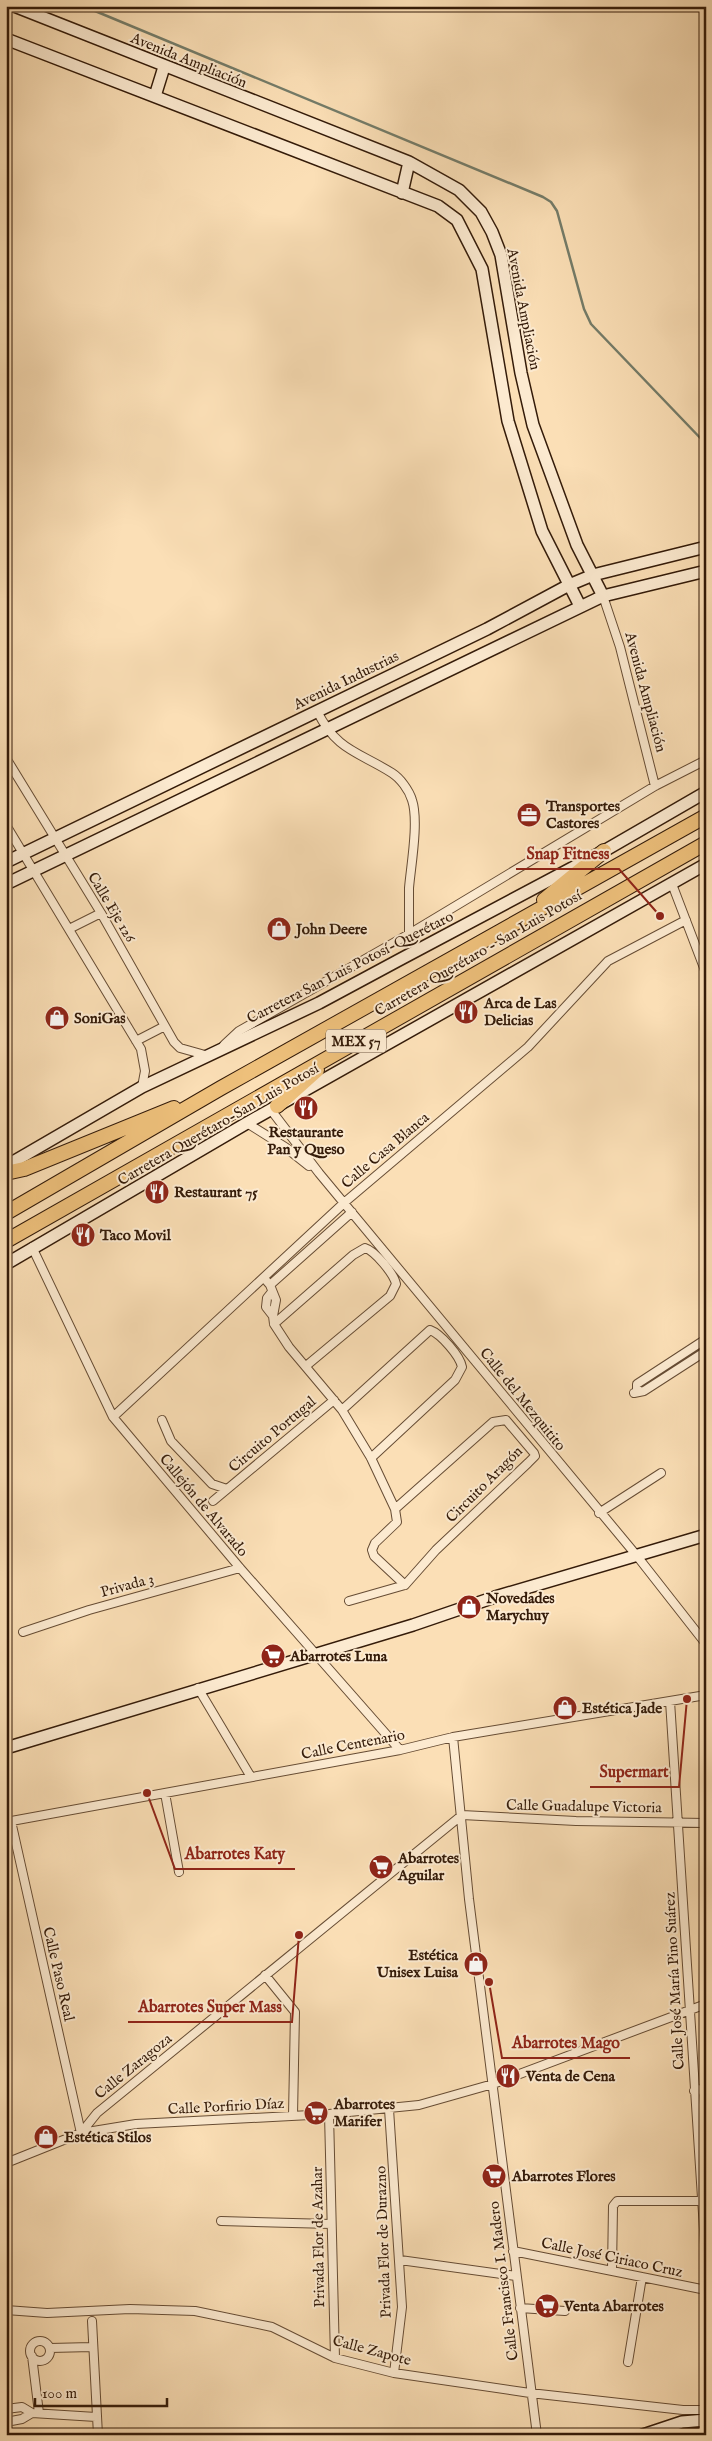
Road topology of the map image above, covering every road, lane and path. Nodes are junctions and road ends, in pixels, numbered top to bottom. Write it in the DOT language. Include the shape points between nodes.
graph roads {
  1 [pos="14,6"];
  2 [pos="6,39"];
  3 [pos="164,67"];
  4 [pos="155,96"];
  5 [pos="409,162"];
  6 [pos="402,192"];
  7 [pos="706,547"];
  8 [pos="706,572"];
  9 [pos="593,575"];
  10 [pos="569,585"];
  11 [pos="603,596"];
  12 [pos="580,606"];
  13 [pos="317,711"];
  14 [pos="326,730"];
  15 [pos="6,758"];
  16 [pos="706,760"];
  17 [pos="655,786"];
  18 [pos="706,792"];
  19 [pos="706,816"];
  20 [pos="6,825"];
  21 [pos="55,839"];
  22 [pos="706,843"];
  23 [pos="604,851"];
  24 [pos="23,854"];
  25 [pos="65,854"];
  26 [pos="6,862"];
  27 [pos="706,864"];
  28 [pos="32,871"];
  29 [pos="6,884"];
  30 [pos="672,884"];
  31 [pos="101,913"];
  32 [pos="686,920"];
  33 [pos="515,924"];
  34 [pos="69,929"];
  35 [pos="409,934"];
  36 [pos="706,974"];
  37 [pos="165,1026"];
  38 [pos="136,1041"];
  39 [pos="223,1047"];
  40 [pos="336,1053"];
  41 [pos="205,1055"];
  42 [pos="142,1087"];
  43 [pos="221,1088"];
  44 [pos="274,1108"];
  45 [pos="247,1123"];
  46 [pos="6,1166"];
  47 [pos="6,1173"];
  48 [pos="318,1173"];
  49 [pos="345,1202"];
  50 [pos="352,1212"];
  51 [pos="6,1213"];
  52 [pos="6,1241"];
  53 [pos="32,1247"];
  54 [pos="6,1264"];
  55 [pos="264,1278"];
  56 [pos="270,1289"];
  57 [pos="273,1320"];
  58 [pos="706,1340"];
  59 [pos="695,1347"];
  60 [pos="703,1353"];
  61 [pos="306,1366"];
  62 [pos="662,1368"];
  63 [pos="667,1376"];
  64 [pos="334,1400"];
  65 [pos="342,1410"];
  66 [pos="113,1417"];
  67 [pos="162,1420"];
  68 [pos="371,1458"];
  69 [pos="661,1473"];
  70 [pos="227,1489"];
  71 [pos="213,1501"];
  72 [pos="395,1509"];
  73 [pos="599,1513"];
  74 [pos="706,1535"];
  75 [pos="636,1556"];
  76 [pos="240,1568"];
  77 [pos="405,1585"];
  78 [pos="349,1602"];
  79 [pos="24,1632"];
  80 [pos="706,1644"];
  81 [pos="316,1654"];
  82 [pos="198,1688"];
  83 [pos="706,1695"];
  84 [pos="670,1701"];
  85 [pos="453,1737"];
  86 [pos="6,1748"];
  87 [pos="400,1750"];
  88 [pos="251,1777"];
  89 [pos="165,1793"];
  90 [pos="462,1815"];
  91 [pos="8,1821"];
  92 [pos="678,1822"];
  93 [pos="706,1823"];
  94 [pos="179,1872"];
  95 [pos="265,1975"];
  96 [pos="706,2004"];
  97 [pos="689,2011"];
  98 [pos="493,2084"];
  99 [pos="706,2088"];
  100 [pos="694,2090"];
  101 [pos="389,2109"];
  102 [pos="329,2114"];
  103 [pos="293,2116"];
  104 [pos="81,2133"];
  105 [pos="6,2163"];
  106 [pos="701,2201"];
  107 [pos="221,2222"];
  108 [pos="331,2224"];
  109 [pos="513,2250"];
  110 [pos="400,2260"];
  111 [pos="706,2260"];
  112 [pos="612,2270"];
  113 [pos="516,2276"];
  114 [pos="642,2277"];
  115 [pos="706,2290"];
  116 [pos="520,2308"];
  117 [pos="6,2310"];
  118 [pos="565,2311"];
  119 [pos="92,2321"];
  120 [pos="92,2347"];
  121 [pos="50,2348"];
  122 [pos="32,2356"];
  123 [pos="335,2358"];
  124 [pos="628,2362"];
  125 [pos="394,2373"];
  126 [pos="530,2393"];
  127 [pos="6,2409"];
  128 [pos="706,2410"];
  129 [pos="36,2413"];
  130 [pos="96,2417"];
  131 [pos="706,2420"];
  132 [pos="6,2422"];
  133 [pos="706,2434"];
  134 [pos="98,2435"];
  135 [pos="537,2435"];
  136 [pos="643,2435"];
  137 [pos="688,2435"];
  1 -- 3 [label="main road, Avenida Ampliación"];
  2 -- 4 [label="main road"];
  3 -- 4 [label="main road"];
  3 -- 5 [label="main road, Avenida Ampliación"];
  4 -- 6 [label="main road"];
  5 -- 6 [label="main road"];
  5 -- 9 [label="main road, Avenida Ampliación" via="459,190 481,212 492,232 501,255 533,425 577,545"];
  6 -- 10 [label="main road" via="438,206 457,220 482,269 508,422 542,531"];
  7 -- 9 [label="main road, Avenida Industrias"];
  8 -- 11 [label="main road"];
  9 -- 10 [label="main road, Avenida Industrias"];
  9 -- 11 [label="main road, Avenida Ampliación"];
  10 -- 12 [label="main road"];
  10 -- 13 [label="main road, Avenida Industrias" via="487,629"];
  11 -- 12 [label="main road"];
  11 -- 17 [label="street, Avenida Ampliación" via="620,647"];
  12 -- 14 [label="main road"];
  13 -- 14 [label="street"];
  13 -- 21 [label="main road, Avenida Industrias"];
  14 -- 25 [label="main road"];
  14 -- 35 [label="street" via="344,748 393,773 412,800 414,838"];
  15 -- 21 [label="street, Calle Eje 126"];
  16 -- 17 [label="street"];
  17 -- 35 [label="street"];
  18 -- 23 [label="main road, Carretera San Luis Potosí-Querétaro"];
  19 -- 33 [label="highway, Carretera Querétaro - San Luis Potosí / MEX 57"];
  20 -- 24 [label="street"];
  21 -- 24 [label="main road, Avenida Industrias"];
  21 -- 25 [label="street, Calle Eje 126"];
  22 -- 40 [label="highway, Carretera Querétaro - San Luis Potosí / MEX 57"];
  23 -- 33 [label="highway"];
  23 -- 39 [label="main road, Carretera San Luis Potosí-Querétaro" via="319,1002"];
  24 -- 26 [label="main road, Avenida Industrias"];
  24 -- 28 [label="street"];
  25 -- 28 [label="main road"];
  25 -- 31 [label="street, Calle Eje 126"];
  27 -- 30 [label="main road, Carretera Querétaro-San Luis Potosí"];
  28 -- 29 [label="main road"];
  28 -- 34 [label="street"];
  30 -- 32 [label="street"];
  30 -- 44 [label="main road, Carretera Querétaro-San Luis Potosí"];
  31 -- 34 [label="street"];
  31 -- 37 [label="street, Calle Eje 126"];
  32 -- 36 [label="street"];
  32 -- 49 [label="street, Calle Casa Blanca" via="608,961 528,1047"];
  33 -- 43 [label="highway, Carretera Querétaro - San Luis Potosí / MEX 57"];
  34 -- 38 [label="street"];
  35 -- 39 [label="street" via="239,1031"];
  37 -- 38 [label="street"];
  37 -- 41 [label="street, Calle Eje 126" via="180,1048"];
  38 -- 42 [label="street" via="145,1071"];
  39 -- 41 [label="main road, Carretera San Luis Potosí-Querétaro"];
  40 -- 44 [label="highway"];
  40 -- 52 [label="highway, Carretera Querétaro - San Luis Potosí / MEX 57"];
  41 -- 42 [label="main road, Carretera San Luis Potosí-Querétaro"];
  42 -- 46 [label="main road, Carretera San Luis Potosí-Querétaro"];
  43 -- 47 [label="highway" via="24,1169"];
  43 -- 51 [label="highway, Carretera Querétaro - San Luis Potosí / MEX 57"];
  44 -- 45 [label="main road, Carretera Querétaro-San Luis Potosí"];
  44 -- 48 [label="street, Calle del Mezquitito"];
  45 -- 48 [label="street, Calle del Mezquitito" via="286,1147"];
  45 -- 53 [label="main road, Carretera Querétaro-San Luis Potosí"];
  48 -- 49 [label="street, Calle del Mezquitito"];
  49 -- 50 [label="street, Calle del Mezquitito"];
  49 -- 55 [label="street, Calle Casa Blanca"];
  50 -- 56 [label="street"];
  50 -- 73 [label="street, Calle del Mezquitito"];
  53 -- 54 [label="main road, Carretera Querétaro-San Luis Potosí"];
  53 -- 66 [label="street, Callejón de Alvarado"];
  55 -- 56 [label="street"];
  55 -- 66 [label="street, Calle Casa Blanca"];
  56 -- 57 [label="street" via="276,1306"];
  57 -- 61 [label="street" via="289,1347"];
  57 -- 61 [label="street" via="365,1248 394,1278 396,1284 390,1296"];
  58 -- 59 [label="street"];
  59 -- 60 [label="street"];
  59 -- 62 [label="street"];
  60 -- 63 [label="street"];
  61 -- 64 [label="street"];
  62 -- 63 [label="street"];
  62 -- 63 [label="street" via="637,1384 635,1392 644,1391"];
  64 -- 65 [label="street"];
  64 -- 70 [label="street, Circuito Portugal"];
  65 -- 68 [label="street"];
  65 -- 68 [label="street" via="430,1330 437,1333 460,1361 462,1367 455,1380"];
  66 -- 76 [label="street, Callejón de Alvarado"];
  67 -- 70 [label="street, Circuito Portugal" via="171,1441 212,1484"];
  68 -- 72 [label="street"];
  69 -- 73 [label="street"];
  70 -- 71 [label="street, Circuito Portugal"];
  72 -- 77 [label="street" via="397,1522 372,1550 374,1556"];
  72 -- 77 [label="street, Circuito Aragón" via="493,1422 502,1419 509,1422 534,1453 528,1464 436,1550"];
  73 -- 75 [label="street, Calle del Mezquitito"];
  74 -- 75 [label="main road"];
  75 -- 80 [label="street, Calle del Mezquitito"];
  75 -- 81 [label="main road"];
  76 -- 79 [label="street, Privada 3" via="89,1610"];
  76 -- 81 [label="street, Callejón de Alvarado"];
  77 -- 78 [label="street"];
  81 -- 82 [label="main road"];
  81 -- 87 [label="street, Callejón de Alvarado"];
  82 -- 86 [label="main road"];
  82 -- 88 [label="street"];
  83 -- 84 [label="street, Calle Centenario"];
  84 -- 85 [label="street, Calle Centenario"];
  84 -- 92 [label="street, Calle José María Pino Suárez"];
  85 -- 87 [label="street, Calle Centenario"];
  85 -- 90 [label="street, Calle Francisco I. Madero"];
  87 -- 88 [label="street, Calle Centenario"];
  88 -- 89 [label="street, Calle Centenario"];
  89 -- 91 [label="street, Calle Centenario"];
  89 -- 94 [label="street"];
  90 -- 92 [label="street, Calle Guadalupe Victoria"];
  90 -- 95 [label="street, Calle Zaragoza"];
  90 -- 98 [label="street, Calle Francisco I. Madero" via="469,1899"];
  91 -- 104 [label="street, Calle Paso Real"];
  92 -- 93 [label="street, Calle Guadalupe Victoria"];
  92 -- 97 [label="street, Calle José María Pino Suárez"];
  95 -- 103 [label="street" via="295,2012"];
  95 -- 104 [label="street, Calle Zaragoza" via="97,2113"];
  96 -- 97 [label="street, Calle Porfirio Díaz"];
  97 -- 98 [label="street, Calle Porfirio Díaz"];
  97 -- 100 [label="street, Calle José María Pino Suárez"];
  98 -- 101 [label="street, Calle Porfirio Díaz" via="419,2105"];
  98 -- 109 [label="street, Calle Francisco I. Madero"];
  99 -- 100 [label="street"];
  100 -- 106 [label="street, Calle José María Pino Suárez"];
  101 -- 102 [label="street, Calle Porfirio Díaz"];
  101 -- 110 [label="street, Privada Flor de Durazno"];
  102 -- 103 [label="street, Calle Porfirio Díaz"];
  102 -- 108 [label="street, Privada Flor de Azahar"];
  103 -- 104 [label="street, Calle Porfirio Díaz" via="136,2124"];
  104 -- 105 [label="street, Calle Porfirio Díaz"];
  106 -- 111 [label="street, Calle José María Pino Suárez"];
  106 -- 112 [label="street" via="617,2201 614,2206"];
  107 -- 108 [label="street"];
  108 -- 123 [label="street, Privada Flor de Azahar"];
  109 -- 112 [label="street, Calle José Ciriaco Cruz"];
  109 -- 113 [label="street, Calle Francisco I. Madero"];
  110 -- 113 [label="street"];
  110 -- 125 [label="street, Privada Flor de Durazno" via="402,2308"];
  112 -- 114 [label="street, Calle José Ciriaco Cruz"];
  113 -- 116 [label="street, Calle Francisco I. Madero"];
  114 -- 115 [label="street, Calle José Ciriaco Cruz"];
  114 -- 124 [label="street"];
  116 -- 118 [label="street"];
  116 -- 126 [label="street, Calle Francisco I. Madero"];
  117 -- 123 [label="street, Calle Zapote" via="47,2313 130,2309 195,2311 272,2327"];
  119 -- 120 [label="street"];
  120 -- 121 [label="street"];
  120 -- 130 [label="street"];
  121 -- 122 [label="street" via="50,2355 45,2360"];
  121 -- 122 [label="street" via="46,2342 40,2341 30,2350"];
  122 -- 129 [label="street"];
  123 -- 125 [label="street, Calle Zapote"];
  125 -- 126 [label="street, Calle Zapote"];
  126 -- 128 [label="street, Calle Zapote"];
  126 -- 135 [label="street, Calle Francisco I. Madero"];
  127 -- 129 [label="street" via="22,2407"];
  129 -- 130 [label="street"];
  129 -- 132 [label="street"];
  130 -- 134 [label="street"];
  131 -- 136 [label="main road" via="682,2422"];
  133 -- 137 [label="main road"];
}
